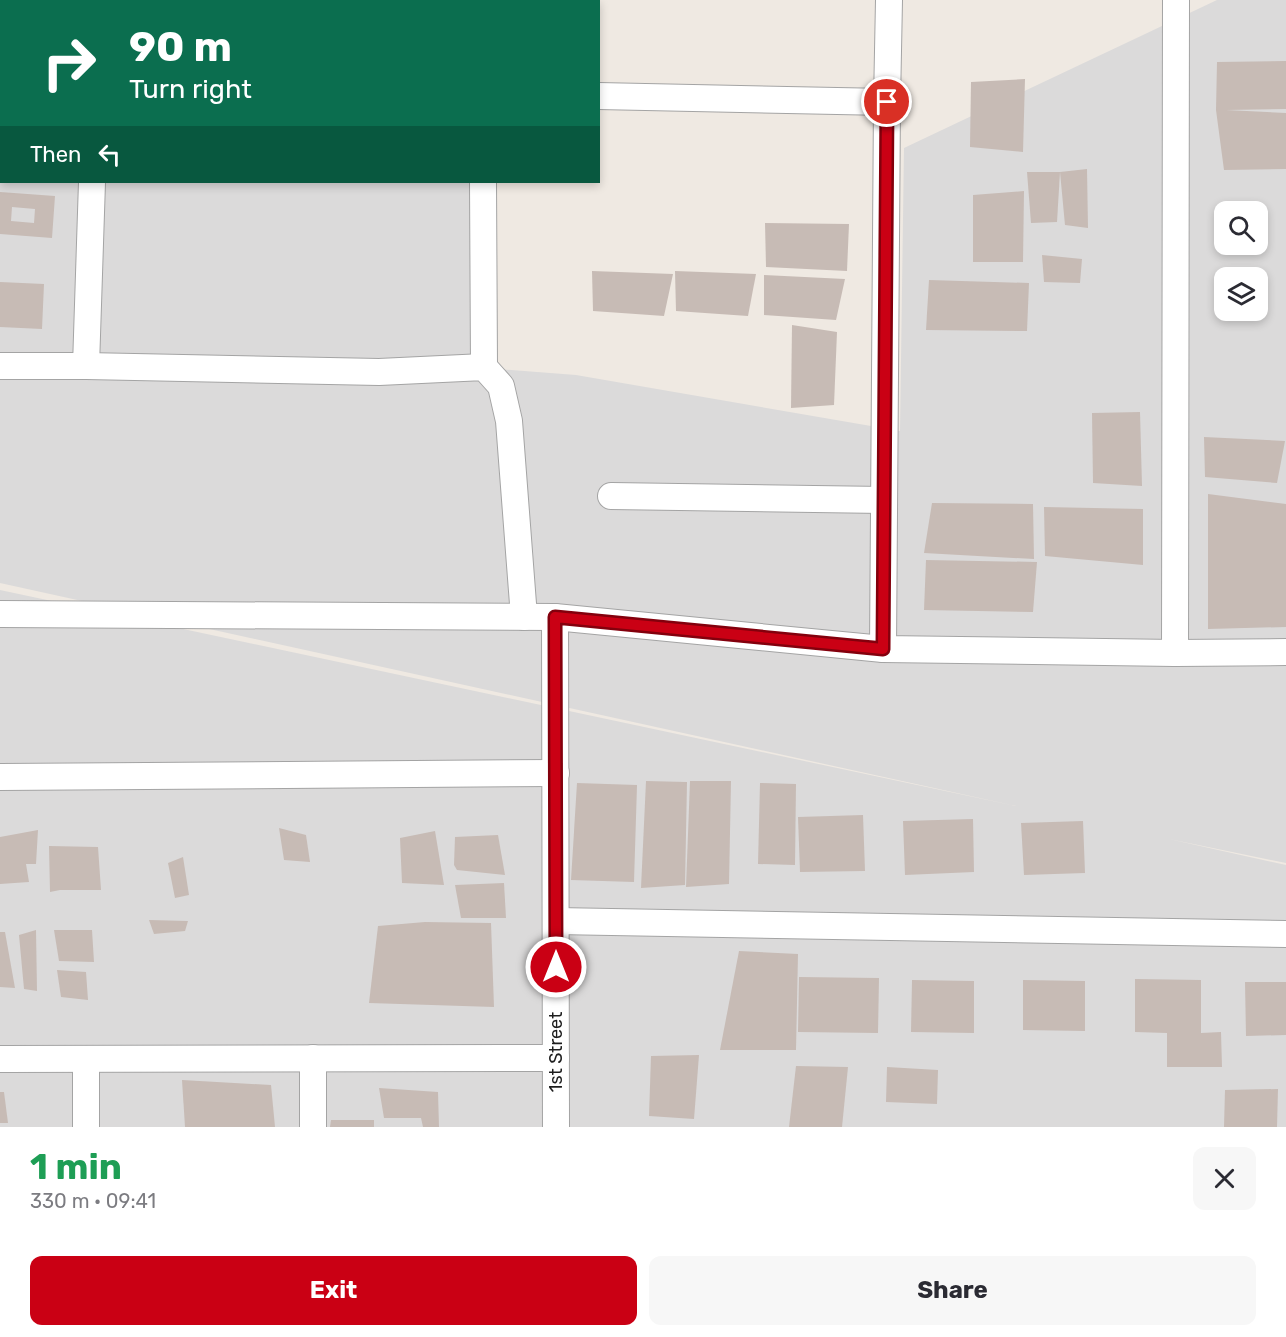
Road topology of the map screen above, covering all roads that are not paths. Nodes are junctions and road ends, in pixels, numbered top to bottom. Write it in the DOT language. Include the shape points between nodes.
graph roads {
  1 [pos="889,0"];
  2 [pos="1176,0"];
  3 [pos="600,96"];
  4 [pos="887,102"];
  5 [pos="92,183"];
  6 [pos="483,183"];
  7 [pos="0,366"];
  8 [pos="86,366"];
  9 [pos="484,367"];
  10 [pos="611,496"];
  11 [pos="884,501"];
  12 [pos="0,614"];
  13 [pos="524,617"];
  14 [pos="555,617"];
  15 [pos="883,649"];
  16 [pos="1286,652"];
  17 [pos="1175,653"];
  18 [pos="556,773"];
  19 [pos="0,777"];
  20 [pos="556,921"];
  21 [pos="1286,934"];
  22 [pos="313,1058"];
  23 [pos="556,1058"];
  24 [pos="0,1059"];
  25 [pos="86,1059"];
  26 [pos="86,1127"];
  27 [pos="313,1127"];
  28 [pos="556,1127"];
  1 -- 4 [label="street"];
  2 -- 17 [label="street"];
  3 -- 4 [label="street"];
  4 -- 11 [label="street"];
  5 -- 8 [label="street"];
  6 -- 9 [label="street"];
  7 -- 8 [label="street"];
  8 -- 9 [label="street" via="379,372"];
  9 -- 13 [label="street" via="501,386 509,421"];
  10 -- 11 [label="street"];
  11 -- 15 [label="street"];
  12 -- 13 [label="street"];
  13 -- 14 [label="street"];
  14 -- 15 [label="street"];
  14 -- 18 [label="street, 1st Street"];
  15 -- 17 [label="street"];
  16 -- 17 [label="street"];
  18 -- 19 [label="street"];
  18 -- 20 [label="street, 1st Street"];
  20 -- 21 [label="street"];
  20 -- 23 [label="street, 1st Street"];
  22 -- 23 [label="street"];
  22 -- 25 [label="street"];
  22 -- 27 [label="street"];
  23 -- 28 [label="street, 1st Street"];
  24 -- 25 [label="street"];
  25 -- 26 [label="street"];
}
